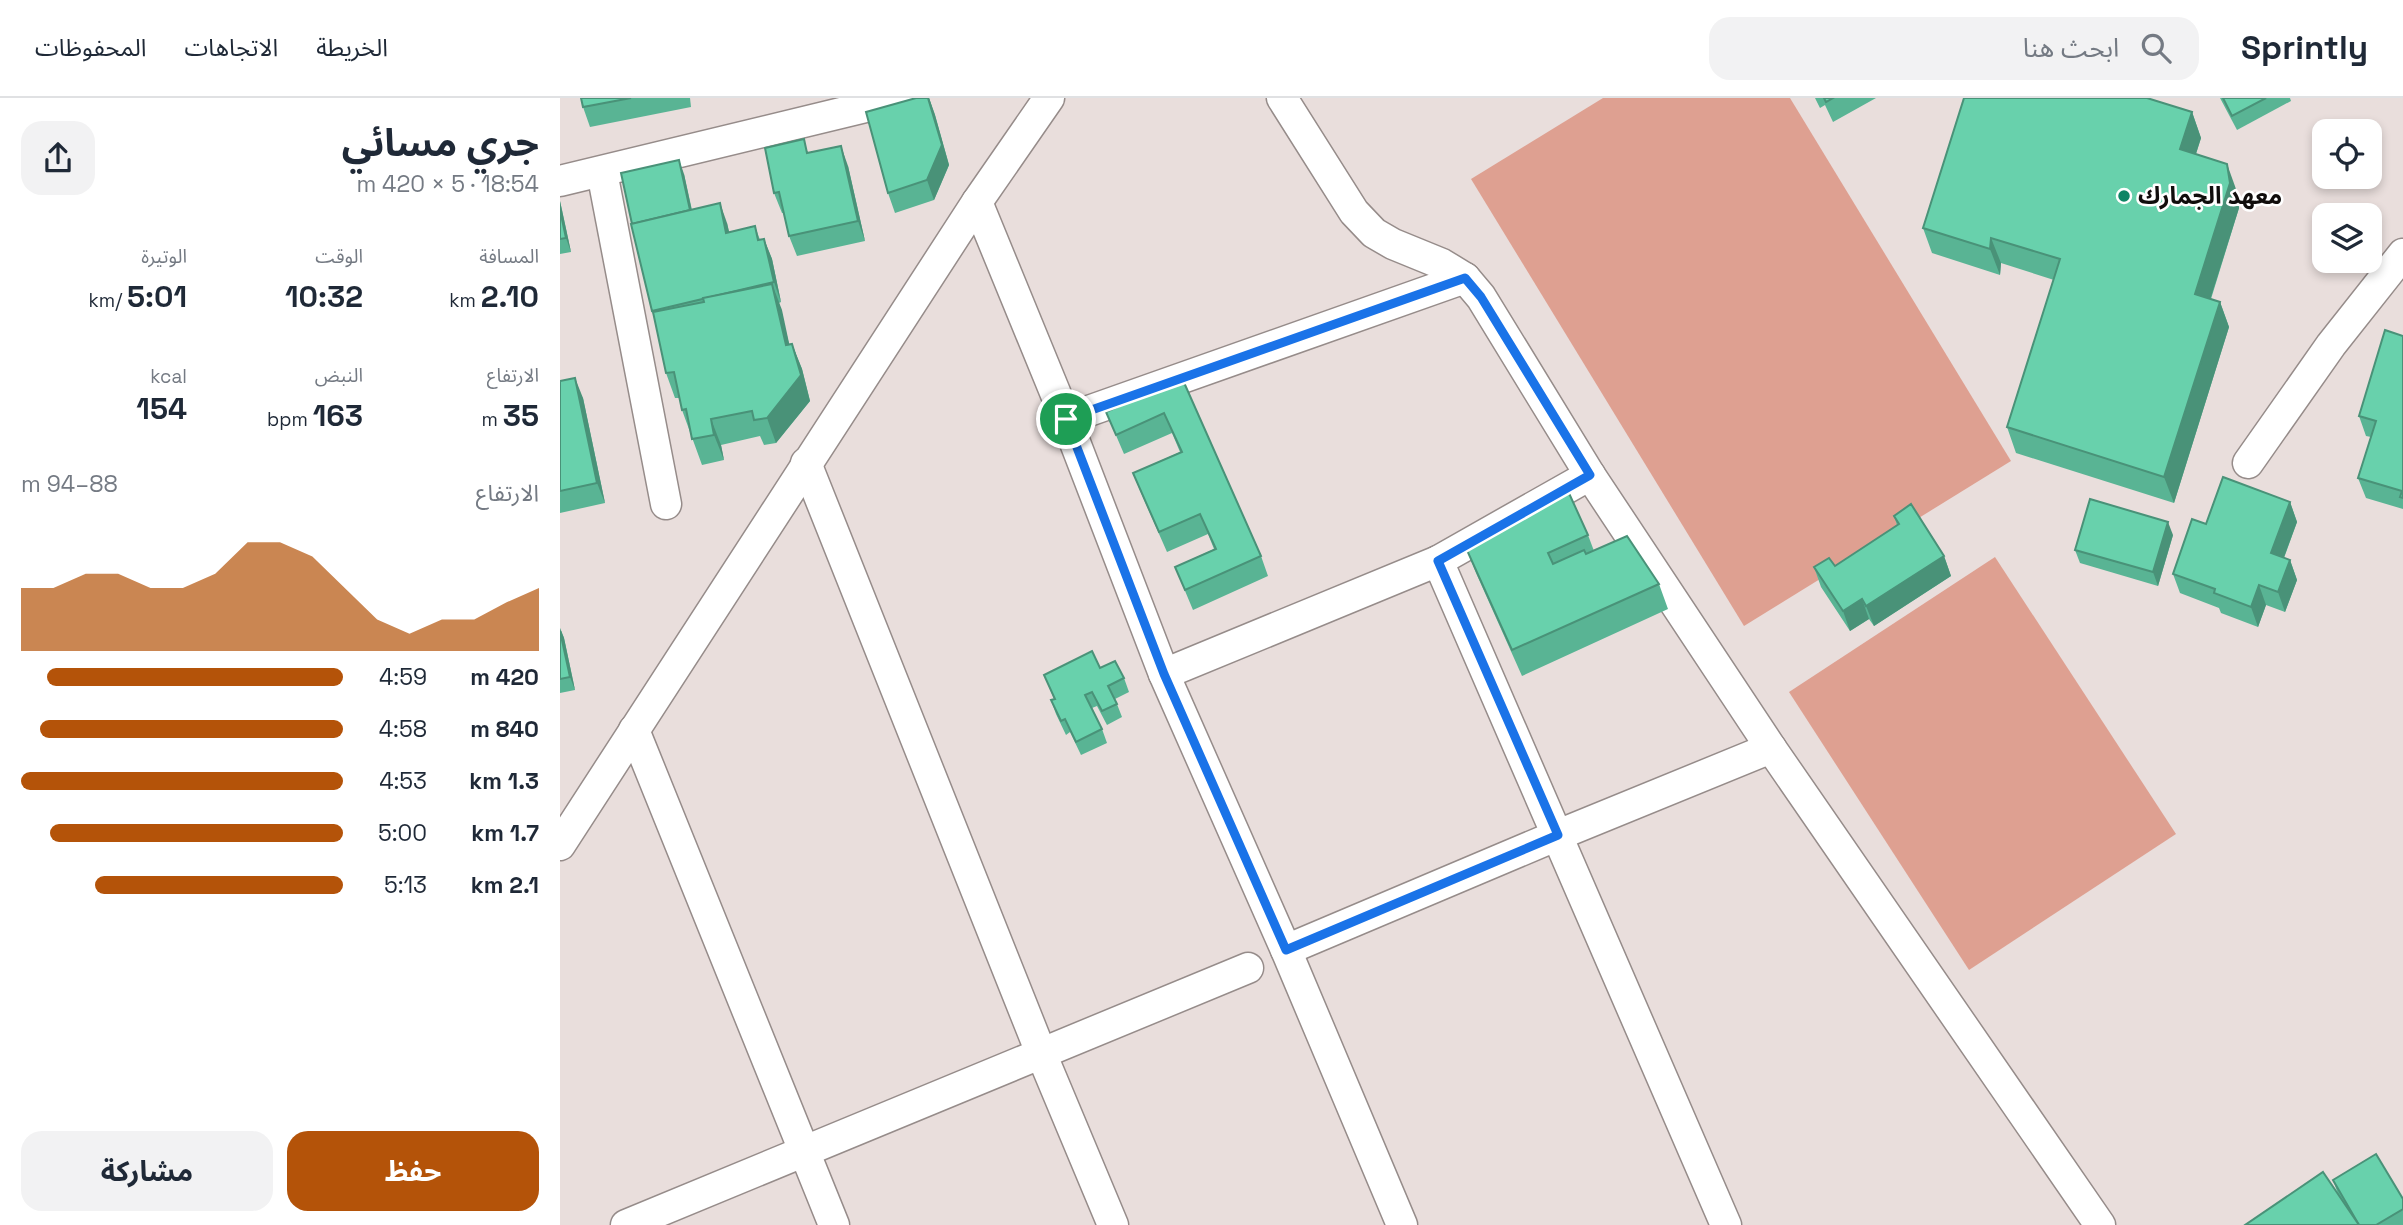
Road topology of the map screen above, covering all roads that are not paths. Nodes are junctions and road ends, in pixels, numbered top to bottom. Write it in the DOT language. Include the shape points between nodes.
graph roads {
  1 [pos="903,98"];
  2 [pos="1049,98"];
  3 [pos="1282,98"];
  4 [pos="601,172"];
  5 [pos="560,181"];
  6 [pos="977,202"];
  7 [pos="2403,254"];
  8 [pos="1465,278"];
  9 [pos="1066,419"];
  10 [pos="806,463"];
  11 [pos="2248,463"];
  12 [pos="1590,475"];
  13 [pos="666,504"];
  14 [pos="1438,561"];
  15 [pos="1164,674"];
  16 [pos="634,730"];
  17 [pos="1771,748"];
  18 [pos="1558,835"];
  19 [pos="560,845"];
  20 [pos="1286,950"];
  21 [pos="1248,968"];
  22 [pos="1041,1053"];
  23 [pos="803,1152"];
  24 [pos="626,1225"];
  25 [pos="834,1225"];
  26 [pos="1113,1225"];
  27 [pos="1402,1225"];
  28 [pos="1726,1225"];
  29 [pos="2100,1225"];
  1 -- 4 [label="street"];
  2 -- 6 [label="street"];
  3 -- 8 [label="street" via="1354,212 1374,233"];
  4 -- 5 [label="street"];
  4 -- 13 [label="street"];
  6 -- 9 [label="street"];
  6 -- 10 [label="street"];
  7 -- 11 [label="street" via="2331,345"];
  8 -- 9 [label="street"];
  8 -- 12 [label="street"];
  9 -- 15 [label="street"];
  10 -- 16 [label="street"];
  10 -- 22 [label="street"];
  12 -- 14 [label="street"];
  12 -- 17 [label="street"];
  14 -- 15 [label="street"];
  14 -- 18 [label="street"];
  15 -- 20 [label="street"];
  16 -- 19 [label="street"];
  16 -- 23 [label="street"];
  17 -- 18 [label="street"];
  17 -- 29 [label="street"];
  18 -- 20 [label="street"];
  18 -- 28 [label="street"];
  20 -- 27 [label="street"];
  21 -- 22 [label="street"];
  22 -- 23 [label="street"];
  22 -- 26 [label="street"];
  23 -- 24 [label="street"];
  23 -- 25 [label="street"];
}
